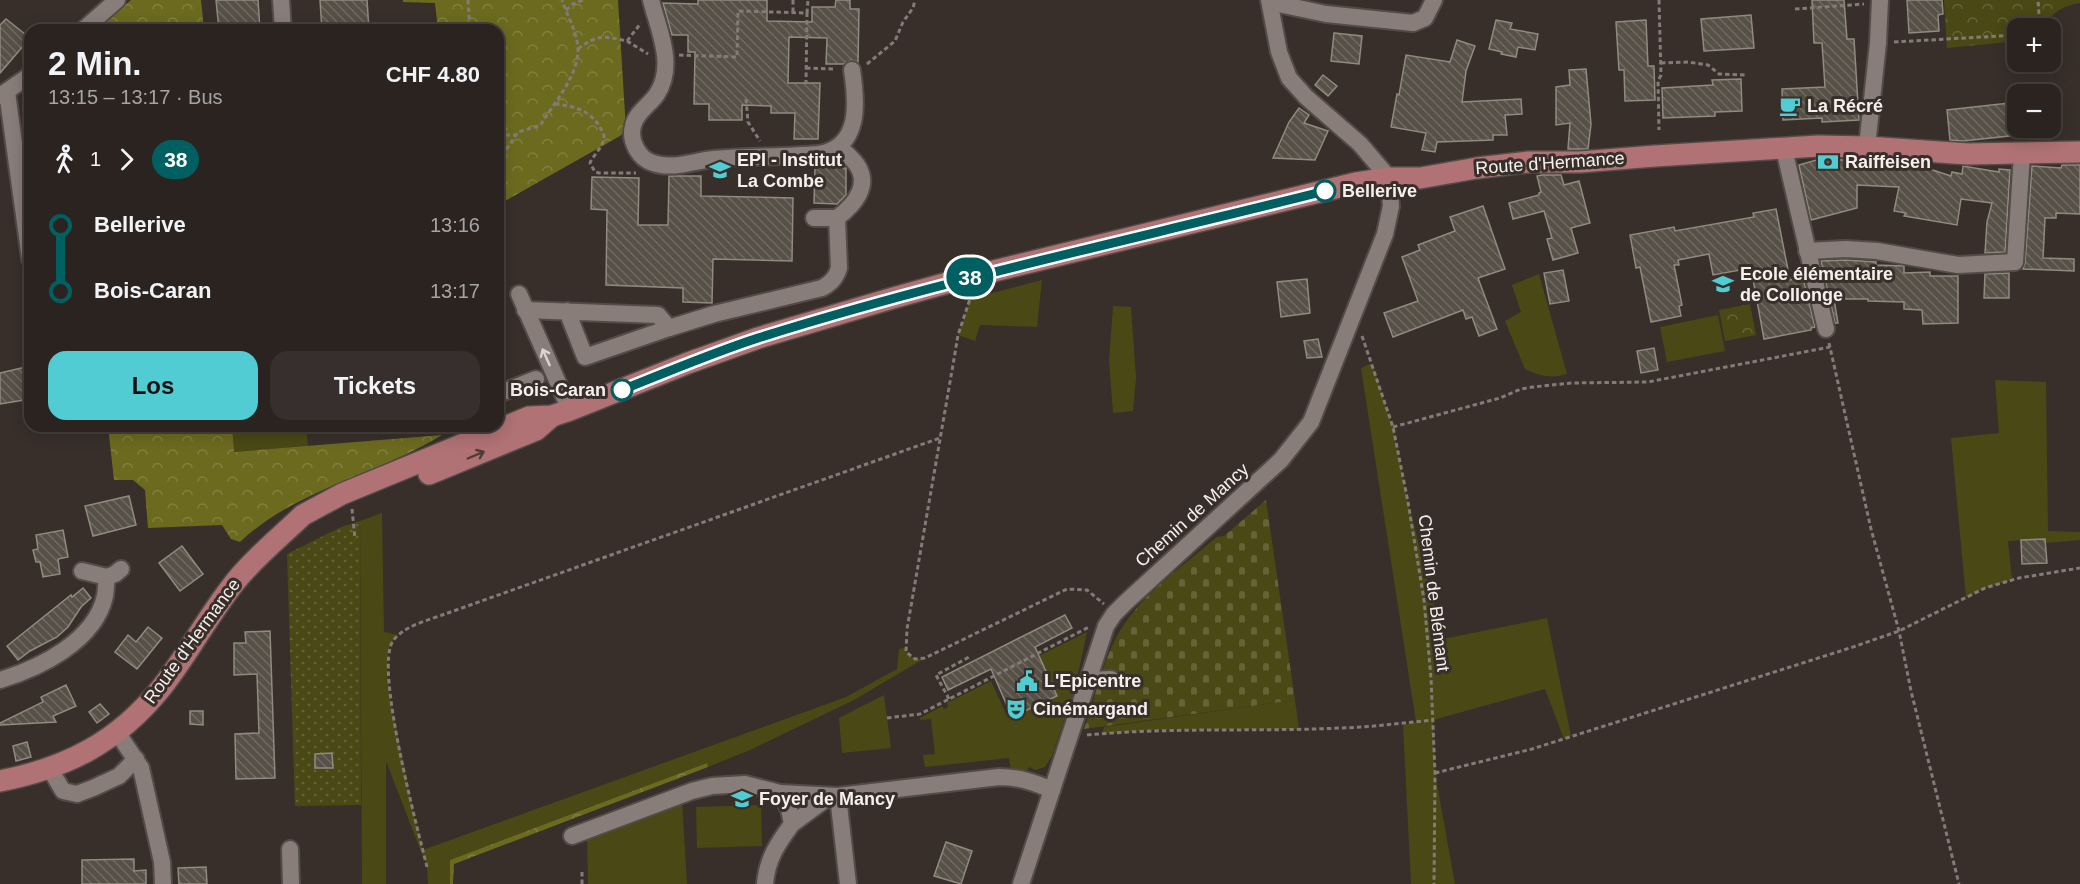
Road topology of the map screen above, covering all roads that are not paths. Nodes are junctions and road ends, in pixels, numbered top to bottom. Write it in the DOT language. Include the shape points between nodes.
graph roads {
  1 [pos="117,0"];
  2 [pos="281,0"];
  3 [pos="1434,0"];
  4 [pos="1269,1"];
  5 [pos="1880,2"];
  6 [pos="652,3"];
  7 [pos="90,24"];
  8 [pos="283,24"];
  9 [pos="852,70"];
  10 [pos="24,79"];
  11 [pos="3,94"];
  12 [pos="839,147"];
  13 [pos="1867,147"];
  14 [pos="1784,149"];
  15 [pos="2080,152"];
  16 [pos="2022,154"];
  17 [pos="1389,178"];
  18 [pos="814,218"];
  19 [pos="837,218"];
  20 [pos="24,222"];
  21 [pos="1807,251"];
  22 [pos="567,311"];
  23 [pos="669,328"];
  24 [pos="1826,329"];
  25 [pos="536,379"];
  26 [pos="504,392"];
  27 [pos="561,413"];
  28 [pos="504,427"];
  29 [pos="492,432"];
  30 [pos="282,536"];
  31 [pos="82,571"];
  32 [pos="1112,679"];
  33 [pos="0,680"];
  34 [pos="1089,680"];
  35 [pos="117,732"];
  36 [pos="136,759"];
  37 [pos="51,769"];
  38 [pos="0,782"];
  39 [pos="1052,790"];
  40 [pos="780,793"];
  41 [pos="834,796"];
  42 [pos="792,824"];
  43 [pos="572,836"];
  44 [pos="290,849"];
  45 [pos="163,884"];
  46 [pos="291,884"];
  47 [pos="765,884"];
  48 [pos="848,884"];
  49 [pos="1021,884"];
  1 -- 7 [label="street"];
  2 -- 8 [label="street"];
  3 -- 4 [label="street" via="1425,18 1413,23 1326,14"];
  4 -- 17 [label="street" via="1278,52 1289,78 1360,144"];
  5 -- 13 [label="street"];
  6 -- 12 [label="street" via="664,63 659,91 639,114 632,131 633,141 648,161 680,165 711,159 819,154"];
  9 -- 12 [label="street" via="855,114"];
  10 -- 11 [label="street"];
  11 -- 20 [label="street"];
  12 -- 19 [label="street" via="857,165 862,182 858,199"];
  13 -- 14 [label="main road, Route d'Hermance"];
  13 -- 16 [label="main road, Route d'Hermance"];
  14 -- 17 [label="main road, Route d'Hermance" via="1528,162 1420,178"];
  14 -- 21 [label="street"];
  15 -- 16 [label="main road, Route d'Hermance"];
  16 -- 21 [label="street" via="2015,262 1958,265 1878,251"];
  17 -- 27 [label="main road, Route d'Hermance" via="893,298 748,342"];
  17 -- 34 [label="street, Chemin de Mancy" via="1391,206 1385,234 1311,422 1281,460 1114,614 1106,626"];
  18 -- 19 [label="street"];
  19 -- 23 [label="street" via="839,268 837,275 822,288"];
  21 -- 24 [label="street"];
  22 -- 23 [label="street" via="658,315"];
  22 -- 23 [label="street" via="585,357"];
  27 -- 22 [label="street, one-way" via="522,302"];
  25 -- 26 [label="street"];
  27 -- 28 [label="main road, Route d'Hermance" via="529,417"];
  30 -- 27 [label="main road, Route d'Hermance, one-way" via="536,430"];
  29 -- 30 [label="main road, Route d'Hermance" via="342,494 303,515"];
  30 -- 35 [label="main road, Route d'Hermance" via="243,573 163,686"];
  31 -- 33 [label="street" via="114,573 100,609 84,633 45,662"];
  32 -- 34 [label="street"];
  34 -- 39 [label="street, Chemin de Mancy"];
  35 -- 36 [label="street"];
  35 -- 37 [label="main road, Route d'Hermance" via="88,752"];
  36 -- 37 [label="street" via="118,776 77,794 63,791"];
  36 -- 45 [label="street" via="162,861"];
  37 -- 38 [label="main road, Route d'Hermance"];
  39 -- 41 [label="street" via="1021,778 999,777"];
  39 -- 49 [label="street, Chemin de Mancy"];
  40 -- 41 [label="street"];
  40 -- 42 [label="street"];
  40 -- 43 [label="street" via="734,784 701,788"];
  41 -- 42 [label="street"];
  41 -- 48 [label="street"];
  42 -- 47 [label="street" via="769,859"];
  44 -- 46 [label="street"];
}
